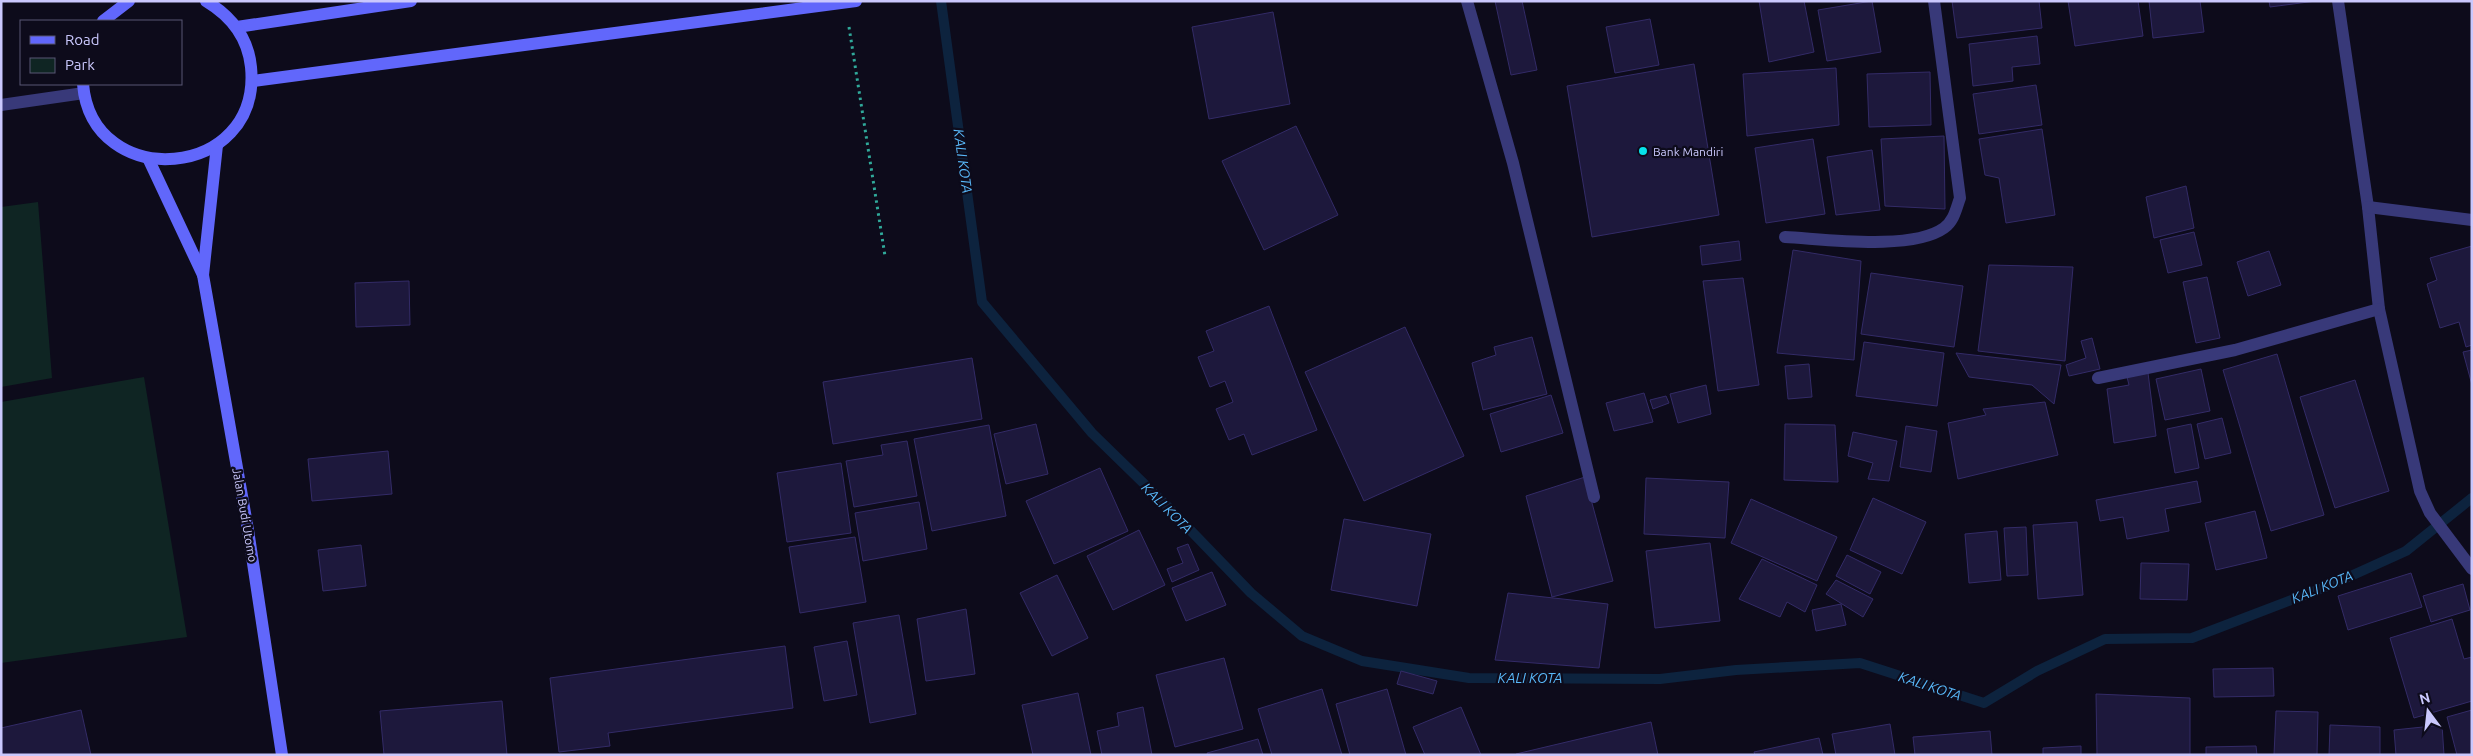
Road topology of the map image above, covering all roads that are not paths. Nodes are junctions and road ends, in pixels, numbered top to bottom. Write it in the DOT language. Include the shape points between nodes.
graph roads {
  1 [pos="206,1"];
  2 [pos="411,1"];
  3 [pos="1467,1"];
  4 [pos="1934,1"];
  5 [pos="2338,1"];
  6 [pos="851,2"];
  7 [pos="122,3"];
  8 [pos="104,20"];
  9 [pos="238,27"];
  10 [pos="253,81"];
  11 [pos="84,88"];
  12 [pos="1,105"];
  13 [pos="217,145"];
  14 [pos="148,158"];
  15 [pos="2368,207"];
  16 [pos="2472,220"];
  17 [pos="1785,237"];
  18 [pos="203,275"];
  19 [pos="2379,309"];
  20 [pos="2098,378"];
  21 [pos="1594,497"];
  22 [pos="2472,569"];
  23 [pos="282,755"];
  1 -- 9 [label="street" via="222,10"];
  2 -- 9 [label="street"];
  3 -- 21 [label="street" via="1513,163"];
  4 -- 17 [label="street" via="1960,198 1953,219 1936,233 1901,242"];
  5 -- 15 [label="street"];
  6 -- 10 [label="street"];
  7 -- 8 [label="street"];
  9 -- 10 [label="street" via="250,53"];
  10 -- 13 [label="street" via="248,106 235,128"];
  11 -- 12 [label="street"];
  11 -- 14 [label="street" via="94,120 113,141 130,154"];
  13 -- 14 [label="street" via="193,157"];
  13 -- 18 [label="street, Jalan Budi Utomo"];
  14 -- 18 [label="street, Jalan Budi Utomo"];
  15 -- 16 [label="street"];
  15 -- 19 [label="street"];
  18 -- 23 [label="street, Jalan Budi Utomo" via="248,530"];
  19 -- 20 [label="street" via="2235,350"];
  19 -- 22 [label="street" via="2420,491 2430,513"];
}
